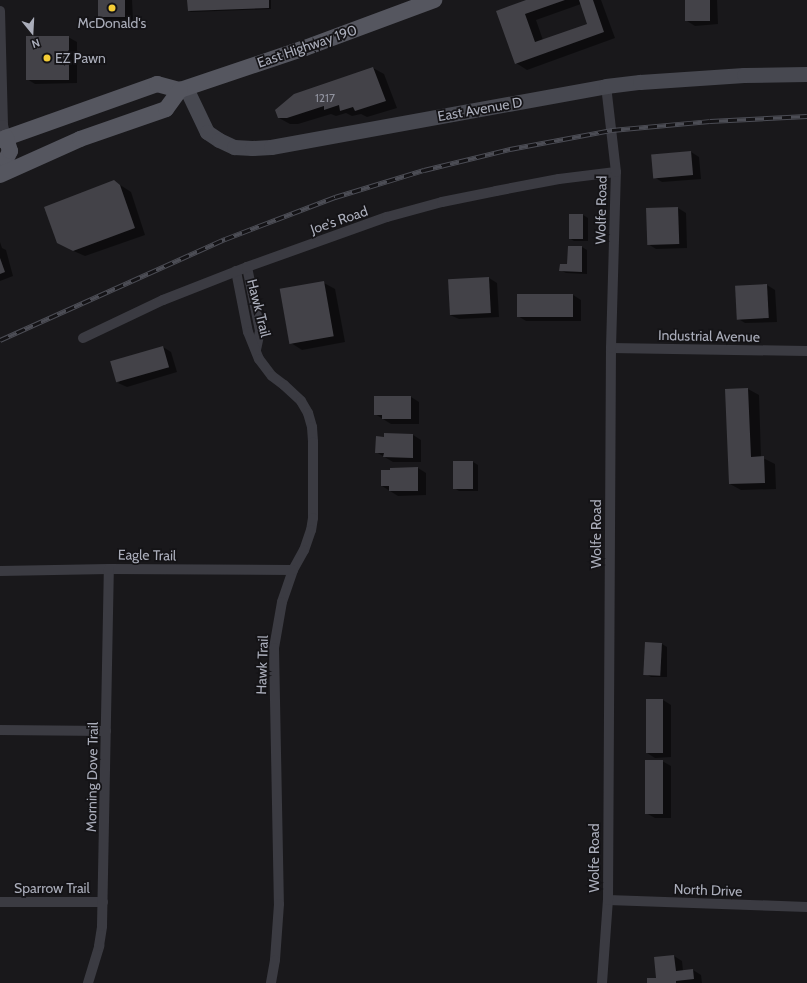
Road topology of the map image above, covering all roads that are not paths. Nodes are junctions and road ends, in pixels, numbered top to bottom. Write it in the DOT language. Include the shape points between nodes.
graph roads {
  1 [pos="434,0"];
  2 [pos="0,11"];
  3 [pos="0,47"];
  4 [pos="807,74"];
  5 [pos="606,86"];
  6 [pos="183,89"];
  7 [pos="3,139"];
  8 [pos="0,163"];
  9 [pos="616,172"];
  10 [pos="0,175"];
  11 [pos="247,267"];
  12 [pos="236,272"];
  13 [pos="83,338"];
  14 [pos="611,348"];
  15 [pos="256,350"];
  16 [pos="807,351"];
  17 [pos="109,569"];
  18 [pos="293,570"];
  19 [pos="0,572"];
  20 [pos="0,730"];
  21 [pos="106,730"];
  22 [pos="608,900"];
  23 [pos="0,902"];
  24 [pos="103,902"];
  25 [pos="807,907"];
  26 [pos="88,983"];
  27 [pos="271,983"];
  28 [pos="602,983"];
  1 -- 6 [label="main road, East Highway 190" via="305,48"];
  2 -- 3 [label="street"];
  3 -- 7 [label="street"];
  4 -- 5 [label="main road, East Avenue D" via="744,75"];
  5 -- 6 [label="main road, East Avenue D" via="271,147 252,148 234,147 207,132"];
  5 -- 9 [label="street, Wolfe Road"];
  6 -- 7 [label="main road" via="157,84"];
  6 -- 10 [label="main road" via="166,109 80,139"];
  7 -- 8 [label="main road" via="10,151 6,159"];
  9 -- 11 [label="street, Joe's Road" via="559,179 442,202 387,217"];
  9 -- 14 [label="street, Wolfe Road"];
  11 -- 12 [label="street, Joe's Road"];
  11 -- 15 [label="street, Hawk Trail" via="260,331"];
  12 -- 13 [label="street, Joe's Road" via="163,300"];
  12 -- 15 [label="street, Hawk Trail" via="248,332"];
  14 -- 16 [label="street, Industrial Avenue"];
  14 -- 22 [label="street, Wolfe Road"];
  15 -- 18 [label="street, Hawk Trail" via="259,359 272,376 301,401 312,427 313,518 304,550"];
  17 -- 18 [label="street, Eagle Trail"];
  17 -- 19 [label="street, Eagle Trail"];
  17 -- 21 [label="street, Morning Dove Trail"];
  18 -- 27 [label="street, Hawk Trail" via="282,602 274,653 279,904 276,960"];
  20 -- 21 [label="street"];
  21 -- 24 [label="street, Morning Dove Trail"];
  22 -- 25 [label="street, North Drive"];
  22 -- 28 [label="street, Wolfe Road"];
  23 -- 24 [label="street, Sparrow Trail"];
  24 -- 26 [label="street, Morning Dove Trail" via="99,946"];
}
